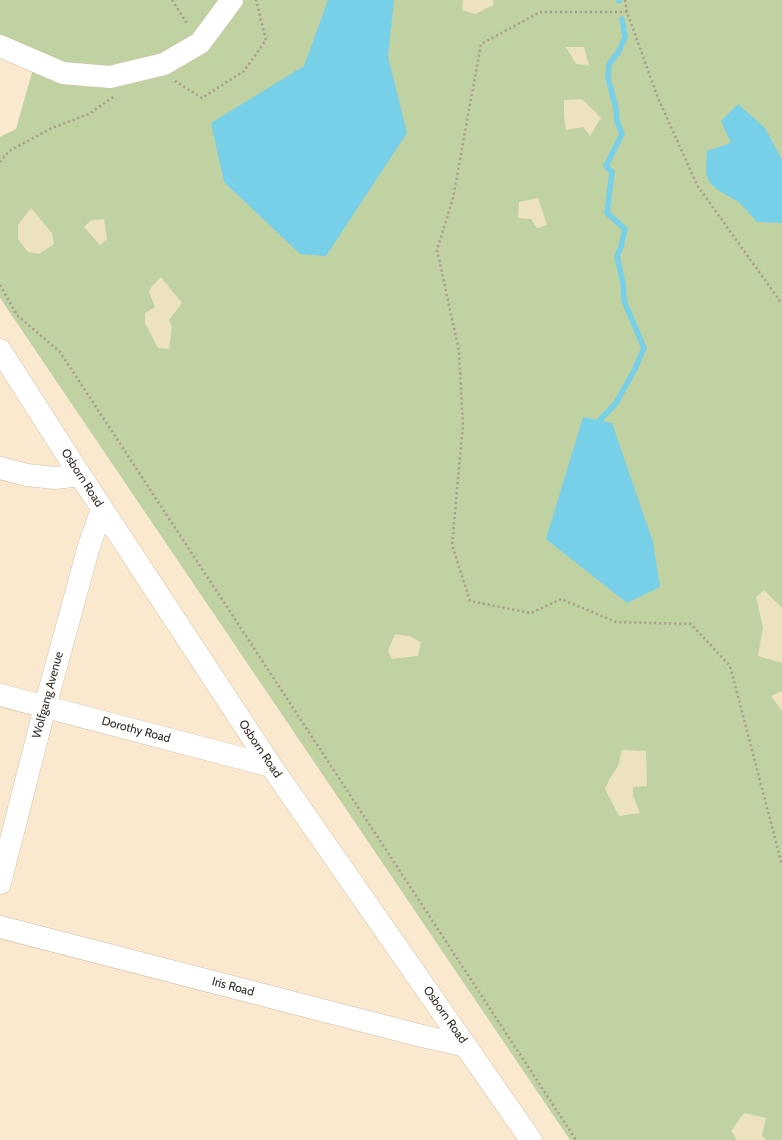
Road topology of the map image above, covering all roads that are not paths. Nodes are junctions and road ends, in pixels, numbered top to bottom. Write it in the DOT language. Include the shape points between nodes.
graph roads {
  1 [pos="232,0"];
  2 [pos="0,46"];
  3 [pos="0,350"];
  4 [pos="0,468"];
  5 [pos="80,475"];
  6 [pos="102,510"];
  7 [pos="0,695"];
  8 [pos="44,707"];
  9 [pos="271,766"];
  10 [pos="0,883"];
  11 [pos="0,927"];
  12 [pos="466,1046"];
  13 [pos="531,1140"];
  1 -- 2 [label="street" via="200,43 164,64 110,77 63,73"];
  3 -- 5 [label="street, Osborn Road"];
  4 -- 5 [label="street" via="55,478"];
  5 -- 6 [label="street, Osborn Road"];
  6 -- 8 [label="street, Wolfgang Avenue" via="89,546"];
  6 -- 9 [label="street, Osborn Road"];
  7 -- 8 [label="street, Dorothy Road"];
  8 -- 9 [label="street, Dorothy Road"];
  8 -- 10 [label="street, Wolfgang Avenue"];
  9 -- 12 [label="street, Osborn Road"];
  11 -- 12 [label="street, Iris Road"];
  12 -- 13 [label="street, Osborn Road"];
}
